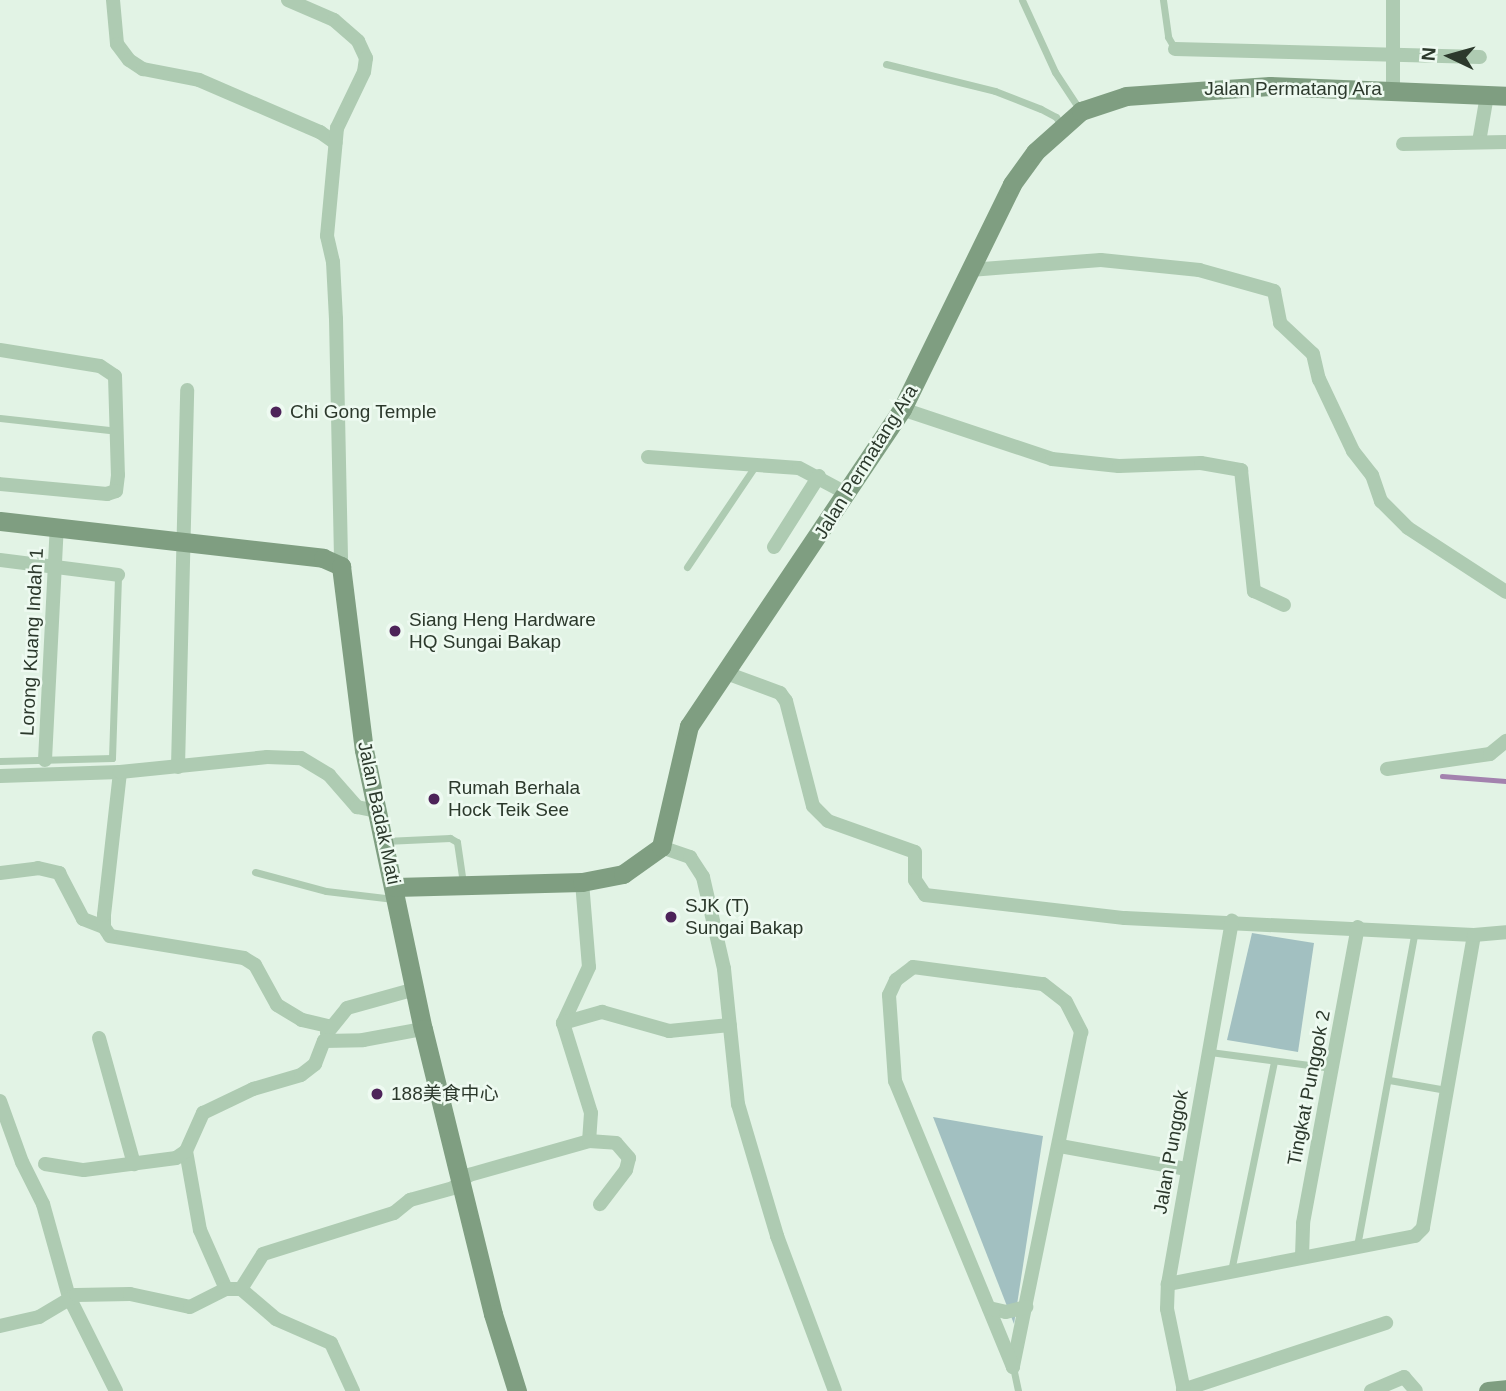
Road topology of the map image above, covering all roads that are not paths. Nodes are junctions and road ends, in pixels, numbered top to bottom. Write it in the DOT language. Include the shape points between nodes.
graph roads {
  1 [pos="113,0"];
  2 [pos="288,0"];
  3 [pos="1023,0"];
  4 [pos="1163,0"];
  5 [pos="1393,0"];
  6 [pos="1175,49"];
  7 [pos="1393,55"];
  8 [pos="1480,57"];
  9 [pos="886,64"];
  10 [pos="1393,89"];
  11 [pos="1496,95"];
  12 [pos="1081,111"];
  13 [pos="1062,127"];
  14 [pos="1479,142"];
  15 [pos="1506,142"];
  16 [pos="336,143"];
  17 [pos="1403,144"];
  18 [pos="970,270"];
  19 [pos="0,350"];
  20 [pos="187,390"];
  21 [pos="902,409"];
  22 [pos="0,418"];
  23 [pos="118,431"];
  24 [pos="648,457"];
  25 [pos="756,464"];
  26 [pos="819,476"];
  27 [pos="0,484"];
  28 [pos="848,494"];
  29 [pos="0,521"];
  30 [pos="57,527"];
  31 [pos="184,540"];
  32 [pos="774,547"];
  33 [pos="0,560"];
  34 [pos="341,566"];
  35 [pos="55,567"];
  36 [pos="687,567"];
  37 [pos="118,575"];
  38 [pos="1506,592"];
  39 [pos="1284,605"];
  40 [pos="726,673"];
  41 [pos="1506,741"];
  42 [pos="45,760"];
  43 [pos="0,761"];
  44 [pos="178,767"];
  45 [pos="1387,769"];
  46 [pos="120,772"];
  47 [pos="0,776"];
  48 [pos="378,811"];
  49 [pos="384,841"];
  50 [pos="660,847"];
  51 [pos="255,872"];
  52 [pos="0,873"];
  53 [pos="582,882"];
  54 [pos="463,884"];
  55 [pos="397,893"];
  56 [pos="1232,920"];
  57 [pos="1358,927"];
  58 [pos="104,928"];
  59 [pos="1415,931"];
  60 [pos="1506,932"];
  61 [pos="1474,935"];
  62 [pos="415,989"];
  63 [pos="563,1023"];
  64 [pos="730,1025"];
  65 [pos="424,1030"];
  66 [pos="326,1034"];
  67 [pos="99,1038"];
  68 [pos="1210,1052"];
  69 [pos="1274,1061"];
  70 [pos="1332,1068"];
  71 [pos="1389,1080"];
  72 [pos="1446,1090"];
  73 [pos="0,1101"];
  74 [pos="589,1141"];
  75 [pos="1060,1146"];
  76 [pos="186,1151"];
  77 [pos="45,1164"];
  78 [pos="134,1164"];
  79 [pos="1187,1169"];
  80 [pos="460,1182"];
  81 [pos="600,1204"];
  82 [pos="1357,1246"];
  83 [pos="1302,1256"];
  84 [pos="1231,1271"];
  85 [pos="1168,1284"];
  86 [pos="233,1289"];
  87 [pos="69,1297"];
  88 [pos="1026,1307"];
  89 [pos="989,1308"];
  90 [pos="1386,1323"];
  91 [pos="0,1326"];
  92 [pos="1013,1367"];
  93 [pos="1183,1390"];
  94 [pos="116,1391"];
  95 [pos="353,1391"];
  96 [pos="517,1391"];
  97 [pos="835,1391"];
  98 [pos="1018,1391"];
  99 [pos="1371,1391"];
  100 [pos="1416,1391"];
  1 -- 16 [label="street" via="117,44 128,60 143,69 199,80"];
  2 -- 16 [label="street" via="334,20 358,41 366,58 365,72 343,112"];
  3 -- 12 [label="lane" via="1055,72"];
  4 -- 6 [label="lane" via="1168,37"];
  5 -- 7 [label="street"];
  6 -- 7 [label="street"];
  7 -- 8 [label="street"];
  7 -- 10 [label="street"];
  9 -- 13 [label="lane" via="995,91 1056,117"];
  10 -- 11 [label="main road, Jalan Permatang Ara"];
  10 -- 12 [label="main road, Jalan Permatang Ara" via="1196,89 1125,96"];
  11 -- 14 [label="street"];
  12 -- 13 [label="main road, Jalan Permatang Ara"];
  13 -- 18 [label="main road, Jalan Permatang Ara" via="1035,152 1013,184"];
  14 -- 15 [label="street"];
  14 -- 17 [label="street"];
  16 -- 34 [label="street" via="327,236 335,296"];
  18 -- 21 [label="main road, Jalan Permatang Ara"];
  18 -- 38 [label="street" via="1101,260 1199,270 1273,291 1280,323 1313,354 1319,379 1353,451 1372,475 1381,501 1408,528"];
  19 -- 23 [label="street" via="108,369 115,376"];
  20 -- 31 [label="street"];
  21 -- 28 [label="main road, Jalan Permatang Ara"];
  21 -- 39 [label="street" via="1052,458 1119,466 1201,463 1241,470 1254,592"];
  22 -- 23 [label="lane"];
  23 -- 27 [label="street" via="116,491"];
  24 -- 25 [label="street"];
  25 -- 26 [label="street" via="799,468"];
  25 -- 36 [label="lane"];
  26 -- 28 [label="street"];
  26 -- 32 [label="street"];
  28 -- 40 [label="main road, Jalan Permatang Ara"];
  29 -- 30 [label="main road"];
  30 -- 31 [label="main road"];
  30 -- 35 [label="street, Lorong Kuang Indah 1"];
  31 -- 34 [label="main road" via="323,558"];
  31 -- 44 [label="street"];
  33 -- 35 [label="street"];
  34 -- 48 [label="main road, Jalan Badak Mati" via="360,725"];
  35 -- 37 [label="street"];
  35 -- 42 [label="street, Lorong Kuang Indah 1"];
  37 -- 42 [label="lane" via="112,758"];
  40 -- 50 [label="main road, Jalan Permatang Ara" via="689,726"];
  40 -- 56 [label="street" via="780,693 813,806 828,821 915,852 915,880 925,895 1125,918"];
  41 -- 45 [label="street" via="1490,754"];
  42 -- 43 [label="lane"];
  44 -- 46 [label="street"];
  44 -- 48 [label="street" via="302,758 329,775 357,807"];
  46 -- 47 [label="street"];
  46 -- 58 [label="street"];
  48 -- 49 [label="main road, Jalan Badak Mati"];
  49 -- 54 [label="lane" via="450,838 457,842"];
  49 -- 55 [label="main road, Jalan Badak Mati"];
  50 -- 53 [label="main road" via="623,874"];
  50 -- 64 [label="street" via="690,857 703,877 724,969"];
  51 -- 55 [label="lane" via="326,891"];
  52 -- 58 [label="street" via="38,867 60,873 83,919"];
  53 -- 54 [label="main road"];
  53 -- 63 [label="street" via="589,967"];
  54 -- 55 [label="main road"];
  55 -- 62 [label="main road, Jalan Badak Mati"];
  56 -- 57 [label="street"];
  56 -- 68 [label="street, Jalan Punggok"];
  57 -- 59 [label="street"];
  57 -- 70 [label="street, Tingkat Punggok 2"];
  58 -- 66 [label="street" via="117,940 244,958 255,965 277,1004"];
  59 -- 61 [label="street"];
  59 -- 71 [label="lane"];
  60 -- 61 [label="street"];
  61 -- 72 [label="street"];
  62 -- 65 [label="main road, Jalan Badak Mati"];
  62 -- 66 [label="street" via="347,1008"];
  63 -- 64 [label="street" via="602,1012 669,1031"];
  63 -- 74 [label="street" via="591,1113"];
  64 -- 97 [label="street" via="738,1104 777,1236"];
  65 -- 66 [label="street" via="363,1040"];
  65 -- 80 [label="main road, Jalan Badak Mati"];
  66 -- 76 [label="street" via="315,1064 301,1075 253,1089 203,1113"];
  67 -- 78 [label="street"];
  68 -- 69 [label="lane"];
  68 -- 79 [label="street, Jalan Punggok"];
  69 -- 70 [label="lane"];
  69 -- 84 [label="lane"];
  70 -- 83 [label="street, Tingkat Punggok 2" via="1303,1223"];
  71 -- 72 [label="lane"];
  71 -- 82 [label="lane"];
  72 -- 82 [label="street" via="1423,1228 1415,1236"];
  73 -- 87 [label="street" via="43,1204"];
  74 -- 80 [label="street" via="469,1175"];
  74 -- 81 [label="street" via="616,1143 629,1158 626,1170"];
  75 -- 79 [label="street"];
  75 -- 88 [label="street"];
  75 -- 89 [label="street" via="1081,1032 1066,1002 1043,984 913,967 895,980 889,995 895,1081"];
  76 -- 78 [label="street" via="176,1158"];
  76 -- 86 [label="street" via="200,1230"];
  77 -- 78 [label="street" via="85,1170"];
  79 -- 85 [label="street, Jalan Punggok"];
  80 -- 86 [label="street" via="410,1200 394,1213 262,1254"];
  80 -- 96 [label="main road, Jalan Badak Mati"];
  82 -- 83 [label="street"];
  83 -- 84 [label="street"];
  84 -- 85 [label="street"];
  85 -- 93 [label="street, Jalan Punggok" via="1167,1309"];
  86 -- 87 [label="street" via="190,1307 130,1294"];
  86 -- 95 [label="street" via="276,1318 331,1343"];
  87 -- 91 [label="street" via="39,1317"];
  87 -- 94 [label="street"];
  88 -- 89 [label="street" via="1006,1312"];
  88 -- 92 [label="street"];
  89 -- 92 [label="street"];
  90 -- 93 [label="street"];
  92 -- 98 [label="lane"];
  99 -- 100 [label="street" via="1404,1377"];
}
